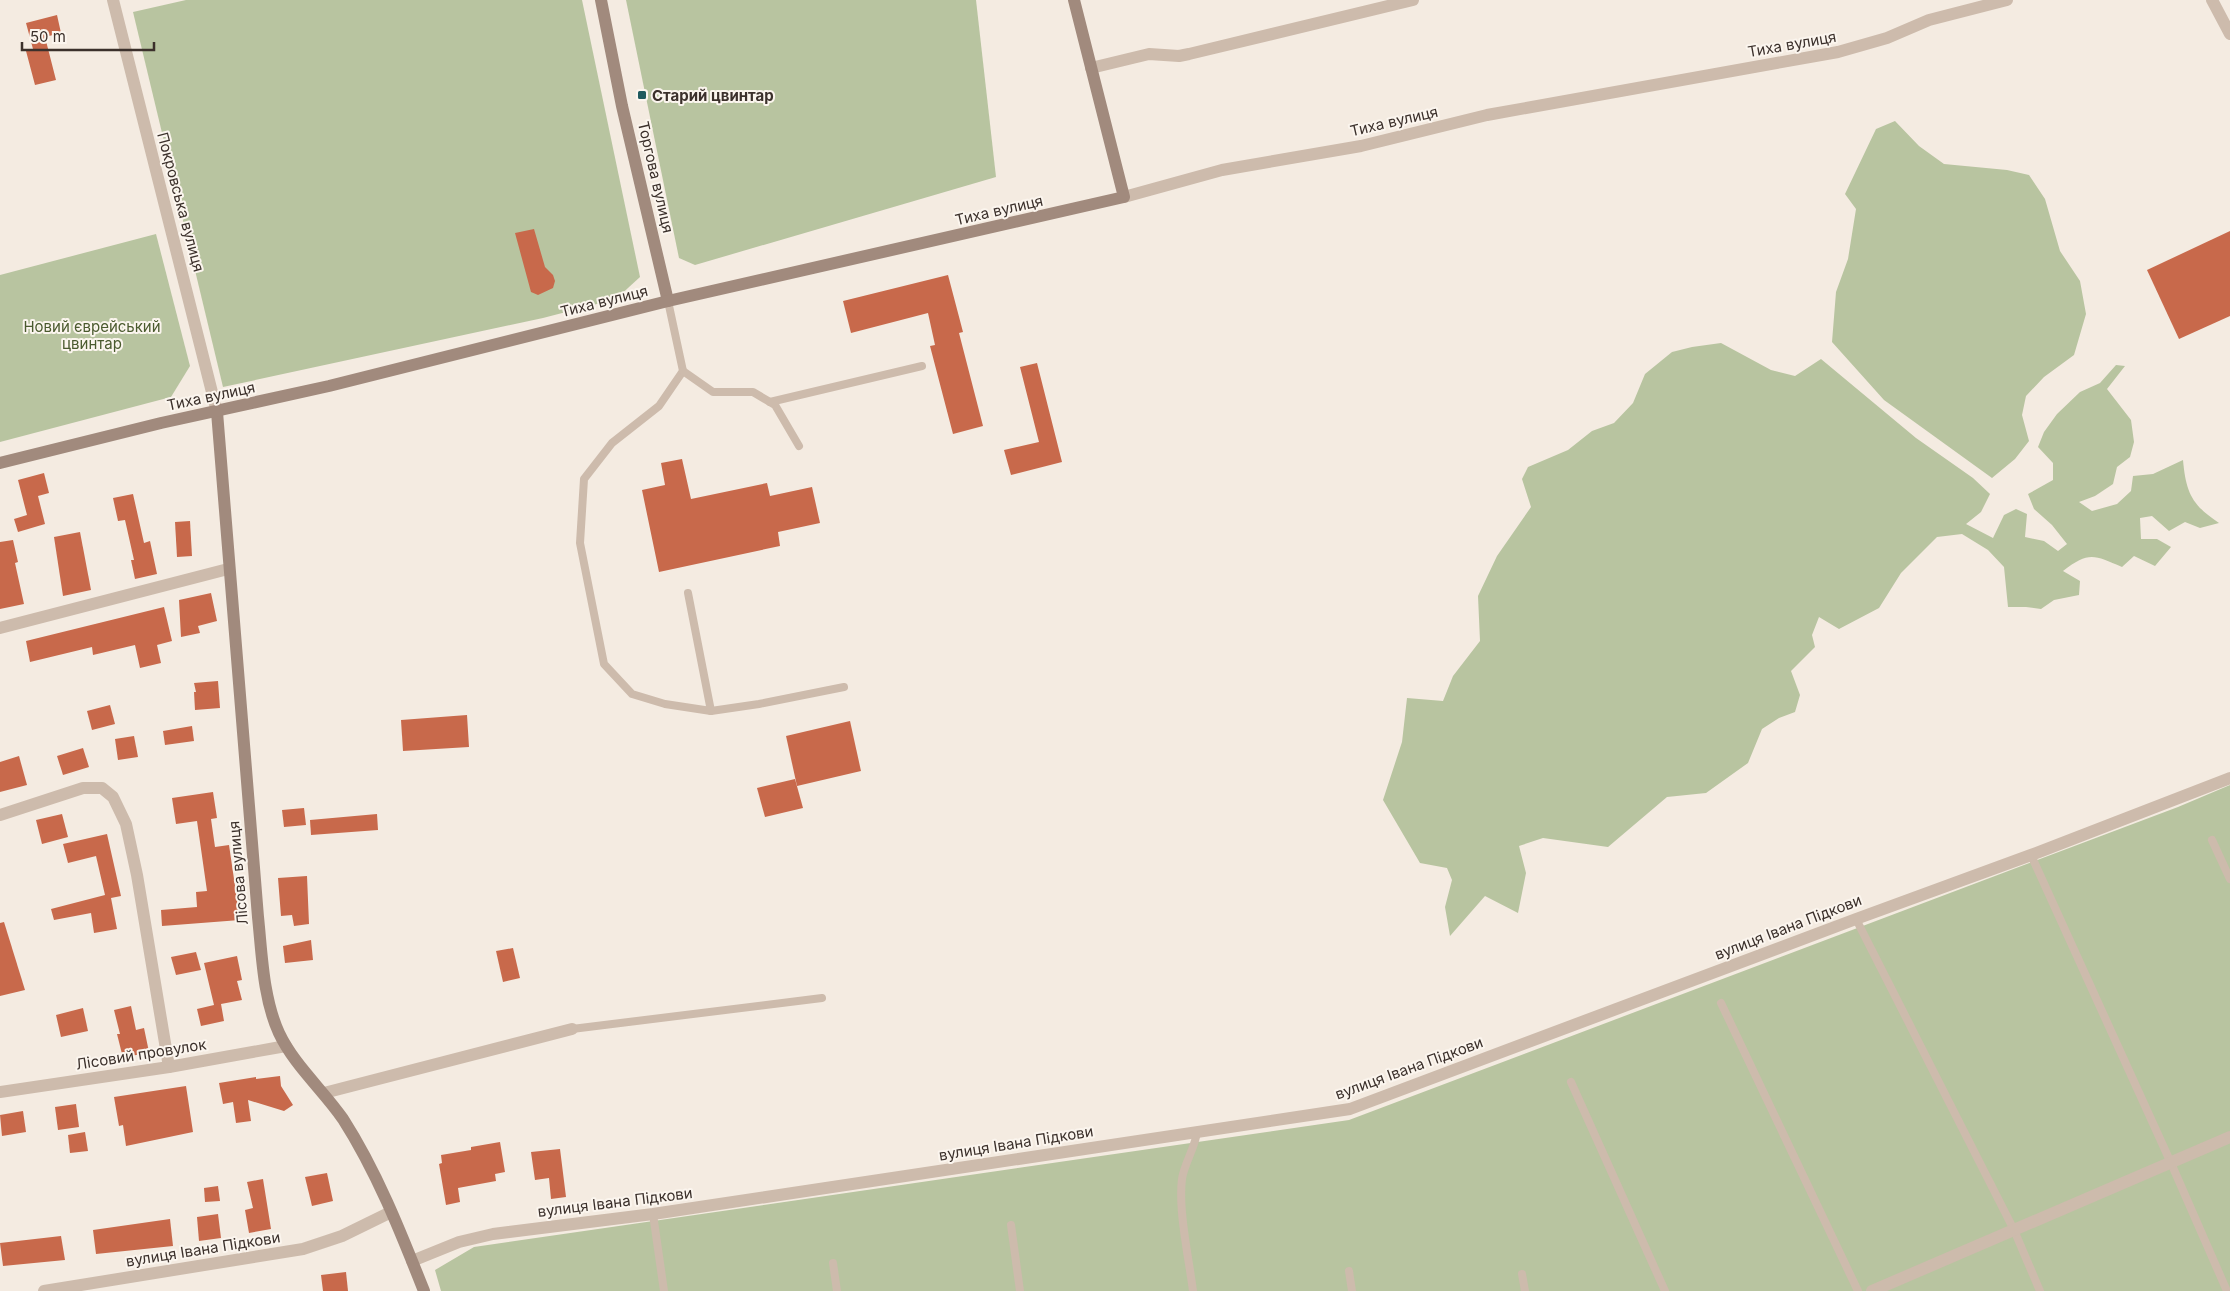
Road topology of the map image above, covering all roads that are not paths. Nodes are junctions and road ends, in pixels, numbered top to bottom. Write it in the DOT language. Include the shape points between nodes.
graph roads {
  1 [pos="114,0"];
  2 [pos="601,0"];
  3 [pos="1074,0"];
  4 [pos="1413,0"];
  5 [pos="2007,0"];
  6 [pos="2212,0"];
  7 [pos="2230,34"];
  8 [pos="1091,68"];
  9 [pos="1124,197"];
  10 [pos="668,301"];
  11 [pos="922,366"];
  12 [pos="683,371"];
  13 [pos="770,402"];
  14 [pos="217,412"];
  15 [pos="799,446"];
  16 [pos="0,463"];
  17 [pos="228,569"];
  18 [pos="688,593"];
  19 [pos="0,628"];
  20 [pos="844,687"];
  21 [pos="711,711"];
  22 [pos="2230,778"];
  23 [pos="0,815"];
  24 [pos="2212,840"];
  25 [pos="2031,855"];
  26 [pos="2230,880"];
  27 [pos="1856,919"];
  28 [pos="822,998"];
  29 [pos="1721,1003"];
  30 [pos="572,1029"];
  31 [pos="286,1046"];
  32 [pos="168,1067"];
  33 [pos="1571,1082"];
  34 [pos="0,1089"];
  35 [pos="324,1093"];
  36 [pos="1197,1132"];
  37 [pos="2230,1137"];
  38 [pos="2171,1163"];
  39 [pos="391,1212"];
  40 [pos="653,1214"];
  41 [pos="1011,1225"];
  42 [pos="2014,1230"];
  43 [pos="412,1261"];
  44 [pos="833,1263"];
  45 [pos="1349,1271"];
  46 [pos="1522,1274"];
  47 [pos="44,1291"];
  48 [pos="424,1291"];
  49 [pos="664,1291"];
  50 [pos="837,1291"];
  51 [pos="1020,1291"];
  52 [pos="1193,1291"];
  53 [pos="1352,1291"];
  54 [pos="1525,1291"];
  55 [pos="1665,1291"];
  56 [pos="1858,1291"];
  57 [pos="1872,1291"];
  58 [pos="2040,1291"];
  59 [pos="2226,1291"];
  1 -- 14 [label="street, Покровська вулиця"];
  2 -- 10 [label="main road, Торгова вулиця" via="622,106"];
  3 -- 8 [label="main road"];
  4 -- 8 [label="street" via="1189,54 1149,54"];
  5 -- 9 [label="street, Тиха вулиця" via="1928,20 1887,38 1838,52 1487,115 1361,146 1222,170"];
  6 -- 7 [label="street"];
  8 -- 9 [label="main road"];
  9 -- 10 [label="main road, Тиха вулиця"];
  10 -- 12 [label="lane"];
  10 -- 14 [label="main road, Тиха вулиця"];
  11 -- 13 [label="lane"];
  12 -- 13 [label="lane" via="713,392 753,392"];
  12 -- 21 [label="lane" via="659,406 612,443 584,479 580,543 604,664 632,694 665,704"];
  13 -- 15 [label="lane" via="775,405"];
  14 -- 16 [label="main road, Тиха вулиця"];
  14 -- 17 [label="main road, Лісова вулиця"];
  17 -- 19 [label="street"];
  17 -- 31 [label="main road, Лісова вулиця" via="261,945 270,1001"];
  18 -- 21 [label="lane"];
  20 -- 21 [label="lane"];
  22 -- 25 [label="street, вулиця Івана Підкови"];
  23 -- 32 [label="street" via="83,788 102,788 113,797 126,824 138,875"];
  24 -- 26 [label="lane"];
  25 -- 27 [label="street, вулиця Івана Підкови"];
  25 -- 38 [label="lane"];
  27 -- 36 [label="street, вулиця Івана Підкови" via="1350,1109"];
  27 -- 42 [label="lane"];
  28 -- 30 [label="lane"];
  29 -- 56 [label="lane"];
  30 -- 35 [label="street"];
  31 -- 32 [label="street, Лісовий провулок"];
  31 -- 35 [label="main road, Лісова вулиця"];
  32 -- 34 [label="street, Лісовий провулок"];
  33 -- 55 [label="lane"];
  35 -- 39 [label="main road, Лісова вулиця" via="358,1144"];
  36 -- 40 [label="street, вулиця Івана Підкови"];
  36 -- 52 [label="lane" via="1182,1177 1181,1195"];
  37 -- 38 [label="street"];
  38 -- 42 [label="street"];
  38 -- 59 [label="lane"];
  39 -- 43 [label="main road, Лісова вулиця"];
  39 -- 47 [label="street, вулиця Івана Підкови" via="342,1236 303,1249"];
  40 -- 43 [label="street, вулиця Івана Підкови" via="474,1238"];
  40 -- 49 [label="lane"];
  41 -- 51 [label="lane"];
  42 -- 57 [label="street"];
  42 -- 58 [label="lane"];
  43 -- 48 [label="main road, Лісова вулиця"];
  44 -- 50 [label="lane"];
  45 -- 53 [label="lane"];
  46 -- 54 [label="lane"];
}
